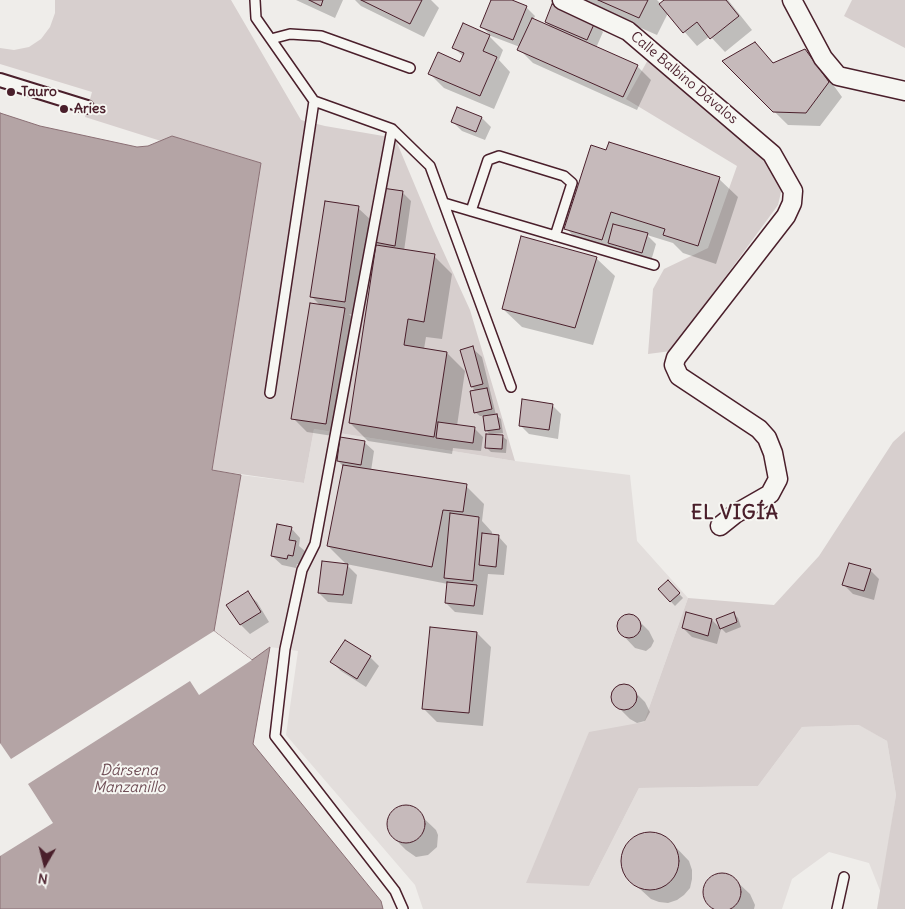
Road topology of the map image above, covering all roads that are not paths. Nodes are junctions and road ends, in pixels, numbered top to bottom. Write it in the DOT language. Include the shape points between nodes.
graph roads {
  1 [pos="255,0"];
  2 [pos="562,0"];
  3 [pos="792,0"];
  4 [pos="270,39"];
  5 [pos="410,68"];
  6 [pos="0,80"];
  7 [pos="905,91"];
  8 [pos="314,102"];
  9 [pos="87,107"];
  10 [pos="392,129"];
  11 [pos="444,203"];
  12 [pos="471,211"];
  13 [pos="555,236"];
  14 [pos="654,265"];
  15 [pos="510,387"];
  16 [pos="270,393"];
  17 [pos="720,526"];
  18 [pos="844,877"];
  19 [pos="404,909"];
  20 [pos="837,909"];
  1 -- 4 [label="lane" via="256,18"];
  2 -- 17 [label="street, Calle Balbino Dávalos" via="628,31 772,154 793,191 786,216 676,358 674,365 679,376 759,429 773,453 778,479 770,494"];
  3 -- 7 [label="street" via="822,58 838,76"];
  4 -- 5 [label="lane" via="290,34 321,36"];
  4 -- 8 [label="lane"];
  6 -- 9 [label="street"];
  8 -- 10 [label="lane"];
  8 -- 16 [label="lane"];
  10 -- 11 [label="lane" via="430,166"];
  10 -- 19 [label="lane" via="315,544 302,570 285,649 275,736 395,891"];
  11 -- 12 [label="lane"];
  11 -- 15 [label="lane"];
  12 -- 13 [label="lane"];
  12 -- 13 [label="lane" via="488,160 499,156 564,176 572,184"];
  13 -- 14 [label="lane"];
  18 -- 20 [label="lane"];
}
